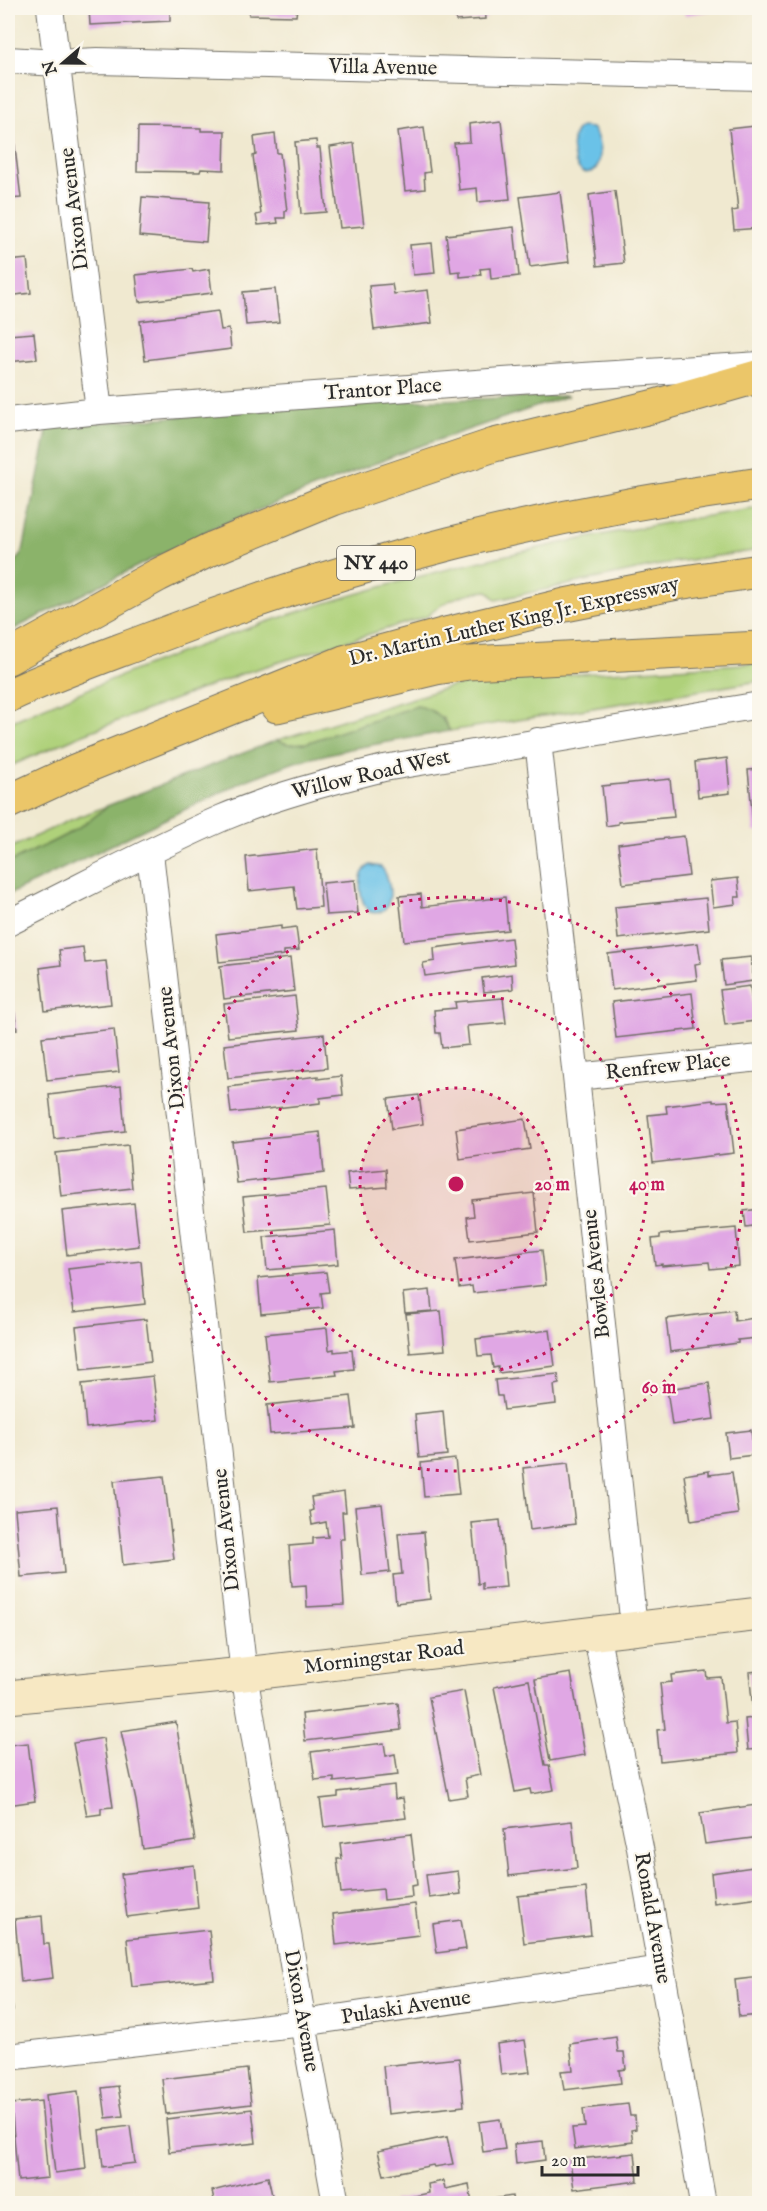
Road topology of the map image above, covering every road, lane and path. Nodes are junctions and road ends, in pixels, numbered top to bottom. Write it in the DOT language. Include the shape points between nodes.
graph roads {
  1 [pos="50,8"];
  2 [pos="8,60"];
  3 [pos="57,63"];
  4 [pos="759,77"];
  5 [pos="759,365"];
  6 [pos="759,376"];
  7 [pos="99,411"];
  8 [pos="8,421"];
  9 [pos="759,484"];
  10 [pos="759,571"];
  11 [pos="759,648"];
  12 [pos="8,658"];
  13 [pos="8,696"];
  14 [pos="759,705"];
  15 [pos="179,728"];
  16 [pos="538,741"];
  17 [pos="8,802"];
  18 [pos="150,853"];
  19 [pos="8,923"];
  20 [pos="759,1058"];
  21 [pos="576,1077"];
  22 [pos="759,1614"];
  23 [pos="634,1629"];
  24 [pos="596,1633"];
  25 [pos="244,1674"];
  26 [pos="8,1697"];
  27 [pos="661,1969"];
  28 [pos="303,2024"];
  29 [pos="8,2057"];
  30 [pos="336,2204"];
  31 [pos="703,2204"];
  1 -- 3 [label="street, Dixon Avenue"];
  2 -- 3 [label="street, Villa Avenue"];
  3 -- 4 [label="street, Villa Avenue" via="121,61"];
  3 -- 7 [label="street, Dixon Avenue"];
  5 -- 7 [label="street, Trantor Place"];
  6 -- 12 [label="highway" via="494,445 333,499 209,550"];
  7 -- 8 [label="street, Trantor Place"];
  9 -- 13 [label="highway, NY 440" via="557,518 334,574 224,611"];
  10 -- 15 [label="highway, Dr. Martin Luther King Jr. Expressway" via="565,605 344,662"];
  11 -- 15 [label="highway" via="469,663"];
  14 -- 16 [label="street, Willow Road West"];
  15 -- 17 [label="highway, Dr. Martin Luther King Jr. Expressway"];
  16 -- 18 [label="street, Willow Road West" via="384,768 330,782 222,818"];
  16 -- 21 [label="street, Bowles Avenue"];
  18 -- 19 [label="street, Willow Road West"];
  18 -- 25 [label="street, Dixon Avenue"];
  20 -- 21 [label="street, Renfrew Place"];
  21 -- 23 [label="street, Bowles Avenue"];
  22 -- 23 [label="main road, Morningstar Road"];
  23 -- 24 [label="main road, Morningstar Road"];
  24 -- 25 [label="main road, Morningstar Road"];
  24 -- 27 [label="street, Ronald Avenue"];
  25 -- 26 [label="main road, Morningstar Road"];
  25 -- 28 [label="street, Dixon Avenue"];
  27 -- 28 [label="street, Pulaski Avenue"];
  27 -- 31 [label="street, Ronald Avenue"];
  28 -- 29 [label="street, Pulaski Avenue"];
  28 -- 30 [label="street, Dixon Avenue"];
}
